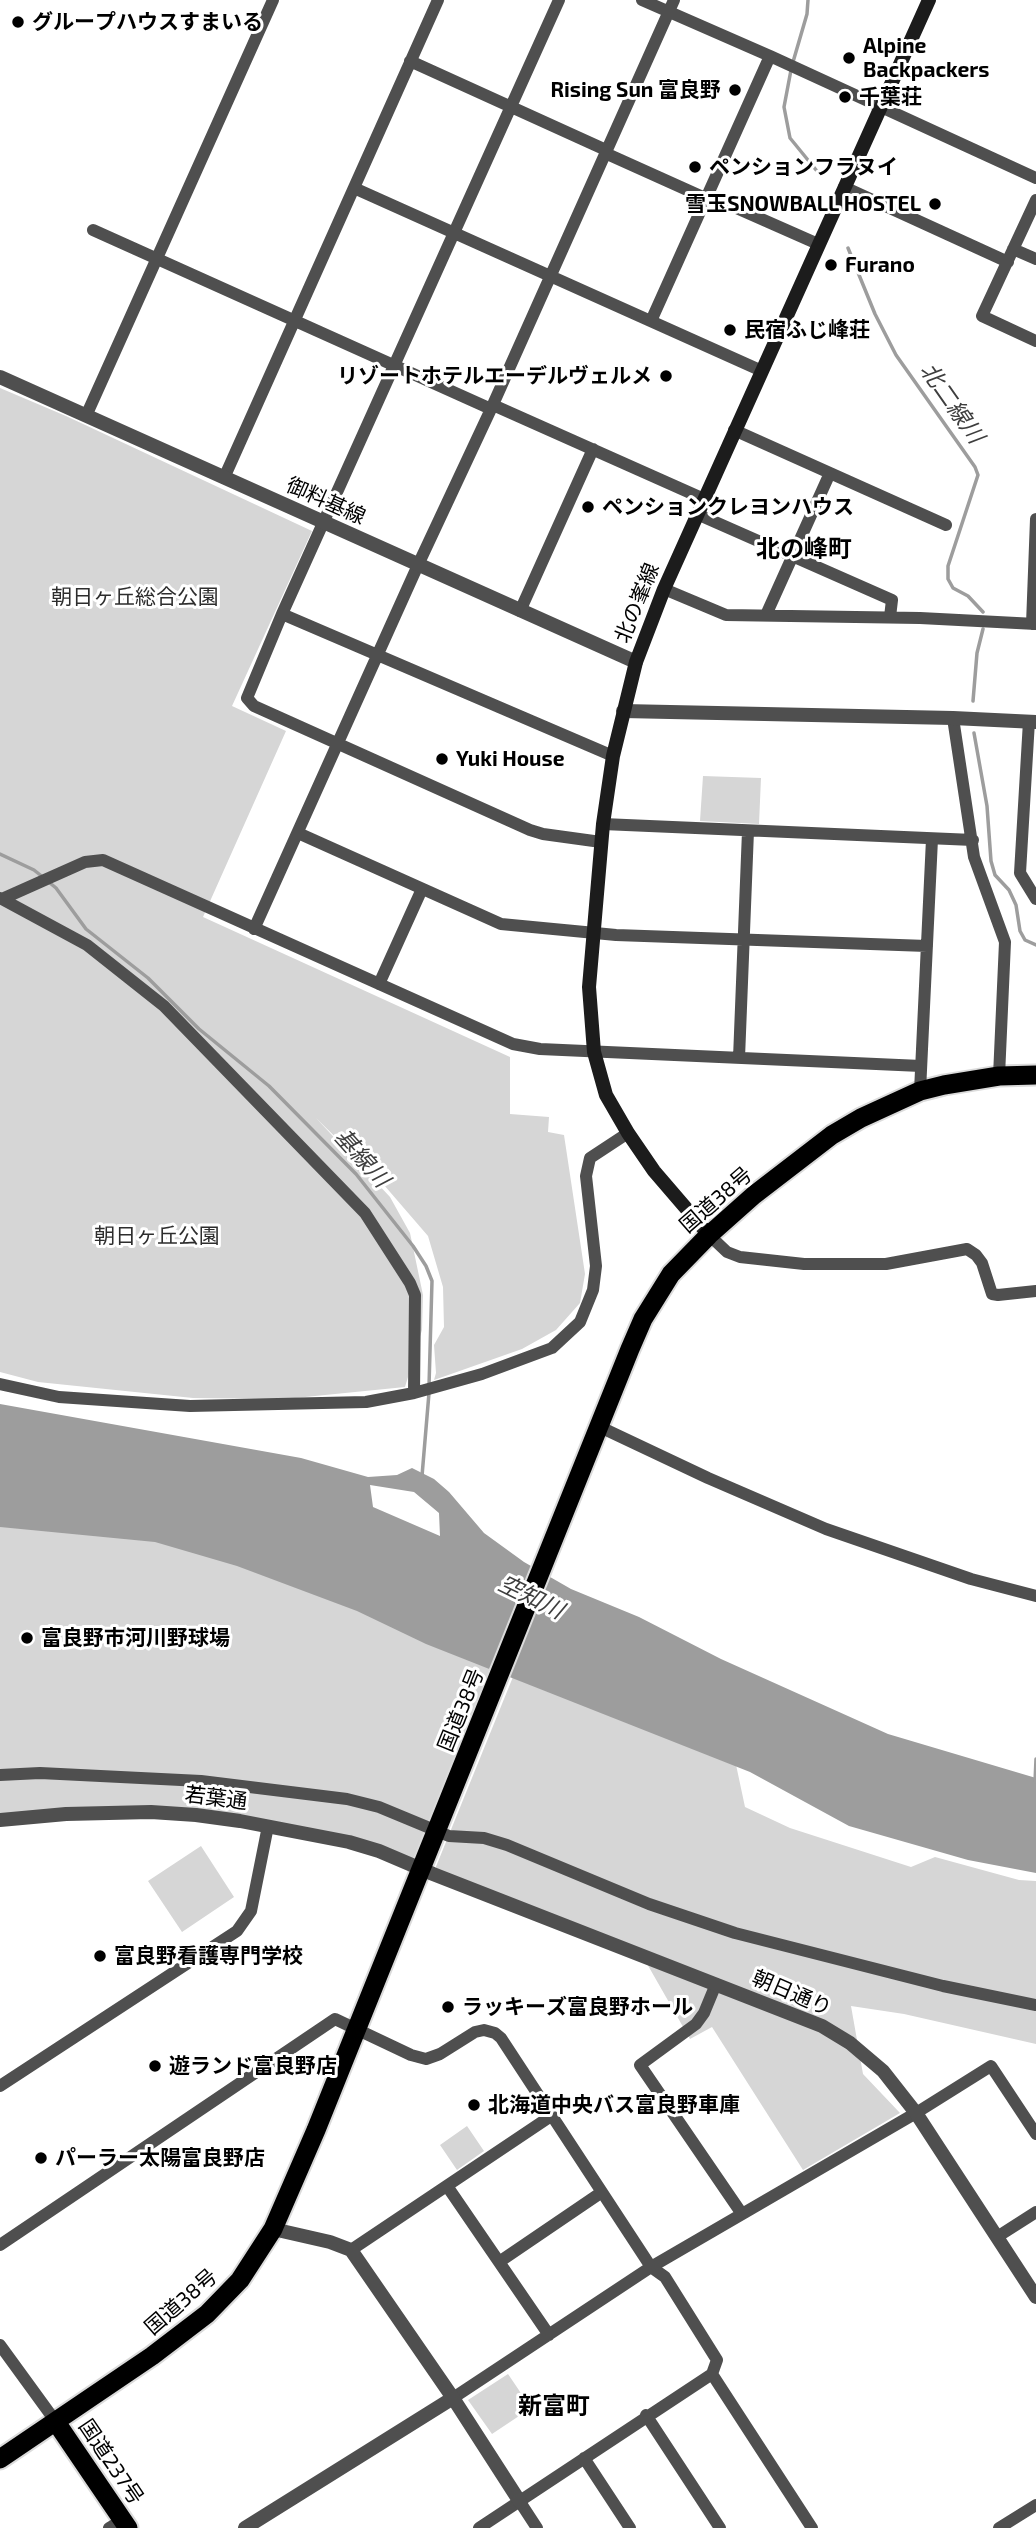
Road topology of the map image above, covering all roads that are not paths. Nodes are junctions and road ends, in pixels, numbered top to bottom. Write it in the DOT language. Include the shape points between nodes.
graph roads {
  1 [pos="273,0"];
  2 [pos="438,0"];
  3 [pos="559,0"];
  4 [pos="642,0"];
  5 [pos="924,2"];
  6 [pos="671,6"];
  7 [pos="770,57"];
  8 [pos="410,61"];
  9 [pos="512,106"];
  10 [pos="881,107"];
  11 [pos="605,151"];
  12 [pos="1036,178"];
  13 [pos="844,187"];
  14 [pos="354,188"];
  15 [pos="706,196"];
  16 [pos="1036,200"];
  17 [pos="93,230"];
  18 [pos="454,233"];
  19 [pos="818,244"];
  20 [pos="1010,256"];
  21 [pos="156,259"];
  22 [pos="1036,260"];
  23 [pos="550,276"];
  24 [pos="294,320"];
  25 [pos="651,321"];
  26 [pos="1036,341"];
  27 [pos="395,364"];
  28 [pos="762,371"];
  29 [pos="0,377"];
  30 [pos="492,407"];
  31 [pos="86,416"];
  32 [pos="734,430"];
  33 [pos="593,449"];
  34 [pos="831,473"];
  35 [pos="224,478"];
  36 [pos="704,499"];
  37 [pos="697,514"];
  38 [pos="1036,519"];
  39 [pos="323,523"];
  40 [pos="946,525"];
  41 [pos="1036,533"];
  42 [pos="793,556"];
  43 [pos="418,565"];
  44 [pos="664,589"];
  45 [pos="520,611"];
  46 [pos="282,614"];
  47 [pos="766,615"];
  48 [pos="890,617"];
  49 [pos="1034,624"];
  50 [pos="378,656"];
  51 [pos="636,662"];
  52 [pos="623,711"];
  53 [pos="953,718"];
  54 [pos="1033,722"];
  55 [pos="338,744"];
  56 [pos="613,756"];
  57 [pos="603,824"];
  58 [pos="748,831"];
  59 [pos="298,833"];
  60 [pos="932,839"];
  61 [pos="973,840"];
  62 [pos="601,842"];
  63 [pos="422,889"];
  64 [pos="1,898"];
  65 [pos="1036,899"];
  66 [pos="254,929"];
  67 [pos="593,932"];
  68 [pos="744,940"];
  69 [pos="927,946"];
  70 [pos="379,984"];
  71 [pos="594,1052"];
  72 [pos="739,1059"];
  73 [pos="921,1066"];
  74 [pos="1036,1075"];
  75 [pos="999,1076"];
  76 [pos="920,1091"];
  77 [pos="628,1133"];
  78 [pos="709,1235"];
  79 [pos="1036,1291"];
  80 [pos="0,1384"];
  81 [pos="414,1393"];
  82 [pos="596,1437"];
  83 [pos="1036,1596"];
  84 [pos="0,1775"];
  85 [pos="0,1820"];
  86 [pos="268,1826"];
  87 [pos="438,1827"];
  88 [pos="421,1869"];
  89 [pos="716,1984"];
  90 [pos="1036,2005"];
  91 [pos="356,2028"];
  92 [pos="0,2085"];
  93 [pos="916,2113"];
  94 [pos="551,2116"];
  95 [pos="1036,2134"];
  96 [pos="447,2186"];
  97 [pos="601,2192"];
  98 [pos="1036,2212"];
  99 [pos="742,2214"];
  100 [pos="273,2229"];
  101 [pos="997,2237"];
  102 [pos="0,2245"];
  103 [pos="351,2250"];
  104 [pos="499,2262"];
  105 [pos="652,2267"];
  106 [pos="1036,2297"];
  107 [pos="549,2335"];
  108 [pos="0,2345"];
  109 [pos="712,2374"];
  110 [pos="453,2398"];
  111 [pos="646,2415"];
  112 [pos="56,2422"];
  113 [pos="584,2458"];
  114 [pos="0,2459"];
  115 [pos="520,2502"];
  116 [pos="1036,2505"];
  117 [pos="120,2525"];
  118 [pos="245,2528"];
  119 [pos="480,2528"];
  120 [pos="537,2528"];
  121 [pos="630,2528"];
  122 [pos="720,2528"];
  123 [pos="812,2528"];
  124 [pos="999,2528"];
  1 -- 21 [label="street"];
  2 -- 8 [label="street"];
  3 -- 9 [label="street"];
  4 -- 6 [label="street"];
  5 -- 10 [label="main road, 北の峯線"];
  6 -- 7 [label="street"];
  6 -- 11 [label="street"];
  7 -- 10 [label="street"];
  7 -- 15 [label="street"];
  8 -- 9 [label="street"];
  8 -- 14 [label="street"];
  9 -- 11 [label="street"];
  9 -- 18 [label="street"];
  10 -- 12 [label="street"];
  10 -- 13 [label="main road, 北の峯線"];
  11 -- 15 [label="street"];
  11 -- 23 [label="street"];
  13 -- 19 [label="main road, 北の峯線"];
  13 -- 20 [label="street"];
  14 -- 18 [label="street"];
  14 -- 24 [label="street"];
  15 -- 19 [label="street"];
  15 -- 25 [label="street"];
  16 -- 20 [label="street"];
  17 -- 21 [label="street"];
  18 -- 23 [label="street"];
  18 -- 27 [label="street"];
  19 -- 28 [label="main road, 北の峯線"];
  20 -- 22 [label="street"];
  20 -- 26 [label="street" via="982,316"];
  21 -- 24 [label="street"];
  21 -- 31 [label="street"];
  23 -- 25 [label="street"];
  23 -- 30 [label="street"];
  24 -- 27 [label="street"];
  24 -- 35 [label="street"];
  25 -- 28 [label="street"];
  27 -- 30 [label="street"];
  27 -- 39 [label="street"];
  28 -- 32 [label="main road, 北の峯線"];
  29 -- 31 [label="street, 御料基線"];
  30 -- 33 [label="street"];
  30 -- 43 [label="street"];
  31 -- 35 [label="street, 御料基線"];
  32 -- 34 [label="street"];
  32 -- 36 [label="main road, 北の峯線"];
  33 -- 36 [label="street"];
  33 -- 45 [label="street"];
  34 -- 40 [label="street"];
  34 -- 42 [label="street"];
  35 -- 39 [label="street, 御料基線"];
  36 -- 37 [label="main road, 北の峯線"];
  37 -- 42 [label="street"];
  37 -- 44 [label="main road, 北の峯線"];
  38 -- 41 [label="street"];
  39 -- 43 [label="street, 御料基線"];
  39 -- 46 [label="street"];
  41 -- 49 [label="street"];
  42 -- 47 [label="street"];
  42 -- 48 [label="street" via="892,600"];
  43 -- 45 [label="street, 御料基線"];
  43 -- 50 [label="street"];
  44 -- 47 [label="street" via="726,615"];
  44 -- 51 [label="main road, 北の峯線"];
  45 -- 51 [label="street, 御料基線"];
  46 -- 50 [label="street"];
  46 -- 55 [label="street" via="247,698 254,706"];
  47 -- 48 [label="street"];
  48 -- 49 [label="street"];
  50 -- 55 [label="street"];
  50 -- 56 [label="street"];
  51 -- 52 [label="main road, 北の峯線"];
  52 -- 53 [label="street"];
  52 -- 56 [label="main road, 北の峯線"];
  53 -- 54 [label="street"];
  53 -- 61 [label="street"];
  54 -- 65 [label="street" via="1020,873"];
  55 -- 59 [label="street"];
  55 -- 62 [label="street" via="530,830"];
  56 -- 57 [label="main road, 北の峯線"];
  57 -- 58 [label="street"];
  57 -- 62 [label="main road, 北の峯線"];
  58 -- 60 [label="street"];
  58 -- 68 [label="street"];
  59 -- 63 [label="street"];
  59 -- 66 [label="street"];
  60 -- 61 [label="street"];
  60 -- 69 [label="street"];
  61 -- 75 [label="street" via="980,878 1005,942"];
  62 -- 67 [label="main road, 北の峯線"];
  63 -- 67 [label="street" via="501,924"];
  63 -- 70 [label="street"];
  64 -- 66 [label="street" via="85,862 103,860"];
  64 -- 81 [label="street" via="87,945 164,1006 365,1213 415,1295"];
  66 -- 70 [label="street"];
  67 -- 68 [label="street"];
  67 -- 71 [label="main road, 北の峯線" via="589,1014"];
  68 -- 69 [label="street"];
  68 -- 72 [label="street"];
  69 -- 73 [label="street"];
  70 -- 71 [label="street" via="513,1044"];
  71 -- 72 [label="street"];
  71 -- 77 [label="main road, 北の峯線" via="606,1095"];
  72 -- 73 [label="street"];
  73 -- 76 [label="street"];
  74 -- 75 [label="highway, 国道38号"];
  75 -- 76 [label="highway, 国道38号"];
  76 -- 78 [label="highway, 国道38号" via="832,1135"];
  77 -- 78 [label="main road, 北の峯線" via="653,1171"];
  77 -- 81 [label="street" via="590,1158 587,1168 596,1266 593,1290 580,1322 552,1348"];
  78 -- 79 [label="street" via="740,1257 804,1264 886,1264 967,1249 982,1263 992,1294"];
  78 -- 82 [label="highway, 国道38号" via="671,1274 649,1308"];
  80 -- 81 [label="street" via="59,1397 190,1406 366,1402"];
  82 -- 83 [label="street" via="826,1528 971,1579"];
  82 -- 87 [label="highway, 国道38号"];
  84 -- 87 [label="street" via="201,1781 277,1789 347,1799"];
  85 -- 86 [label="street, 若葉通" via="152,1812"];
  86 -- 88 [label="street, 若葉通" via="379,1850"];
  86 -- 92 [label="street" via="251,1911 237,1931"];
  87 -- 88 [label="highway, 国道38号"];
  87 -- 90 [label="street" via="449,1836 507,1845 734,1933"];
  88 -- 89 [label="street, 朝日通り"];
  88 -- 91 [label="highway, 国道38号"];
  89 -- 93 [label="street, 朝日通り" via="822,2026 850,2043 883,2071"];
  89 -- 99 [label="street" via="696,2024 640,2065"];
  91 -- 94 [label="street" via="426,2059 475,2032 495,2033"];
  91 -- 100 [label="highway, 国道38号"];
  91 -- 102 [label="street" via="335,2019"];
  93 -- 95 [label="street" via="991,2066"];
  93 -- 99 [label="street"];
  93 -- 101 [label="street, 朝日通り"];
  94 -- 96 [label="street"];
  94 -- 97 [label="street"];
  96 -- 103 [label="street"];
  96 -- 104 [label="street"];
  97 -- 104 [label="street"];
  97 -- 105 [label="street"];
  98 -- 101 [label="street"];
  99 -- 105 [label="street"];
  100 -- 103 [label="street"];
  100 -- 112 [label="highway, 国道38号" via="240,2280 207,2314"];
  101 -- 106 [label="street, 朝日通り"];
  103 -- 110 [label="street"];
  104 -- 107 [label="street"];
  105 -- 107 [label="street"];
  105 -- 109 [label="street" via="665,2277 717,2360"];
  107 -- 110 [label="street"];
  108 -- 112 [label="street"];
  109 -- 111 [label="street"];
  109 -- 123 [label="street"];
  110 -- 115 [label="street"];
  110 -- 118 [label="street"];
  111 -- 113 [label="street"];
  111 -- 122 [label="street"];
  112 -- 114 [label="highway, 国道38号"];
  112 -- 117 [label="highway, 国道237号"];
  113 -- 115 [label="street"];
  113 -- 121 [label="street"];
  115 -- 119 [label="street"];
  115 -- 120 [label="street"];
  116 -- 124 [label="street"];
}
